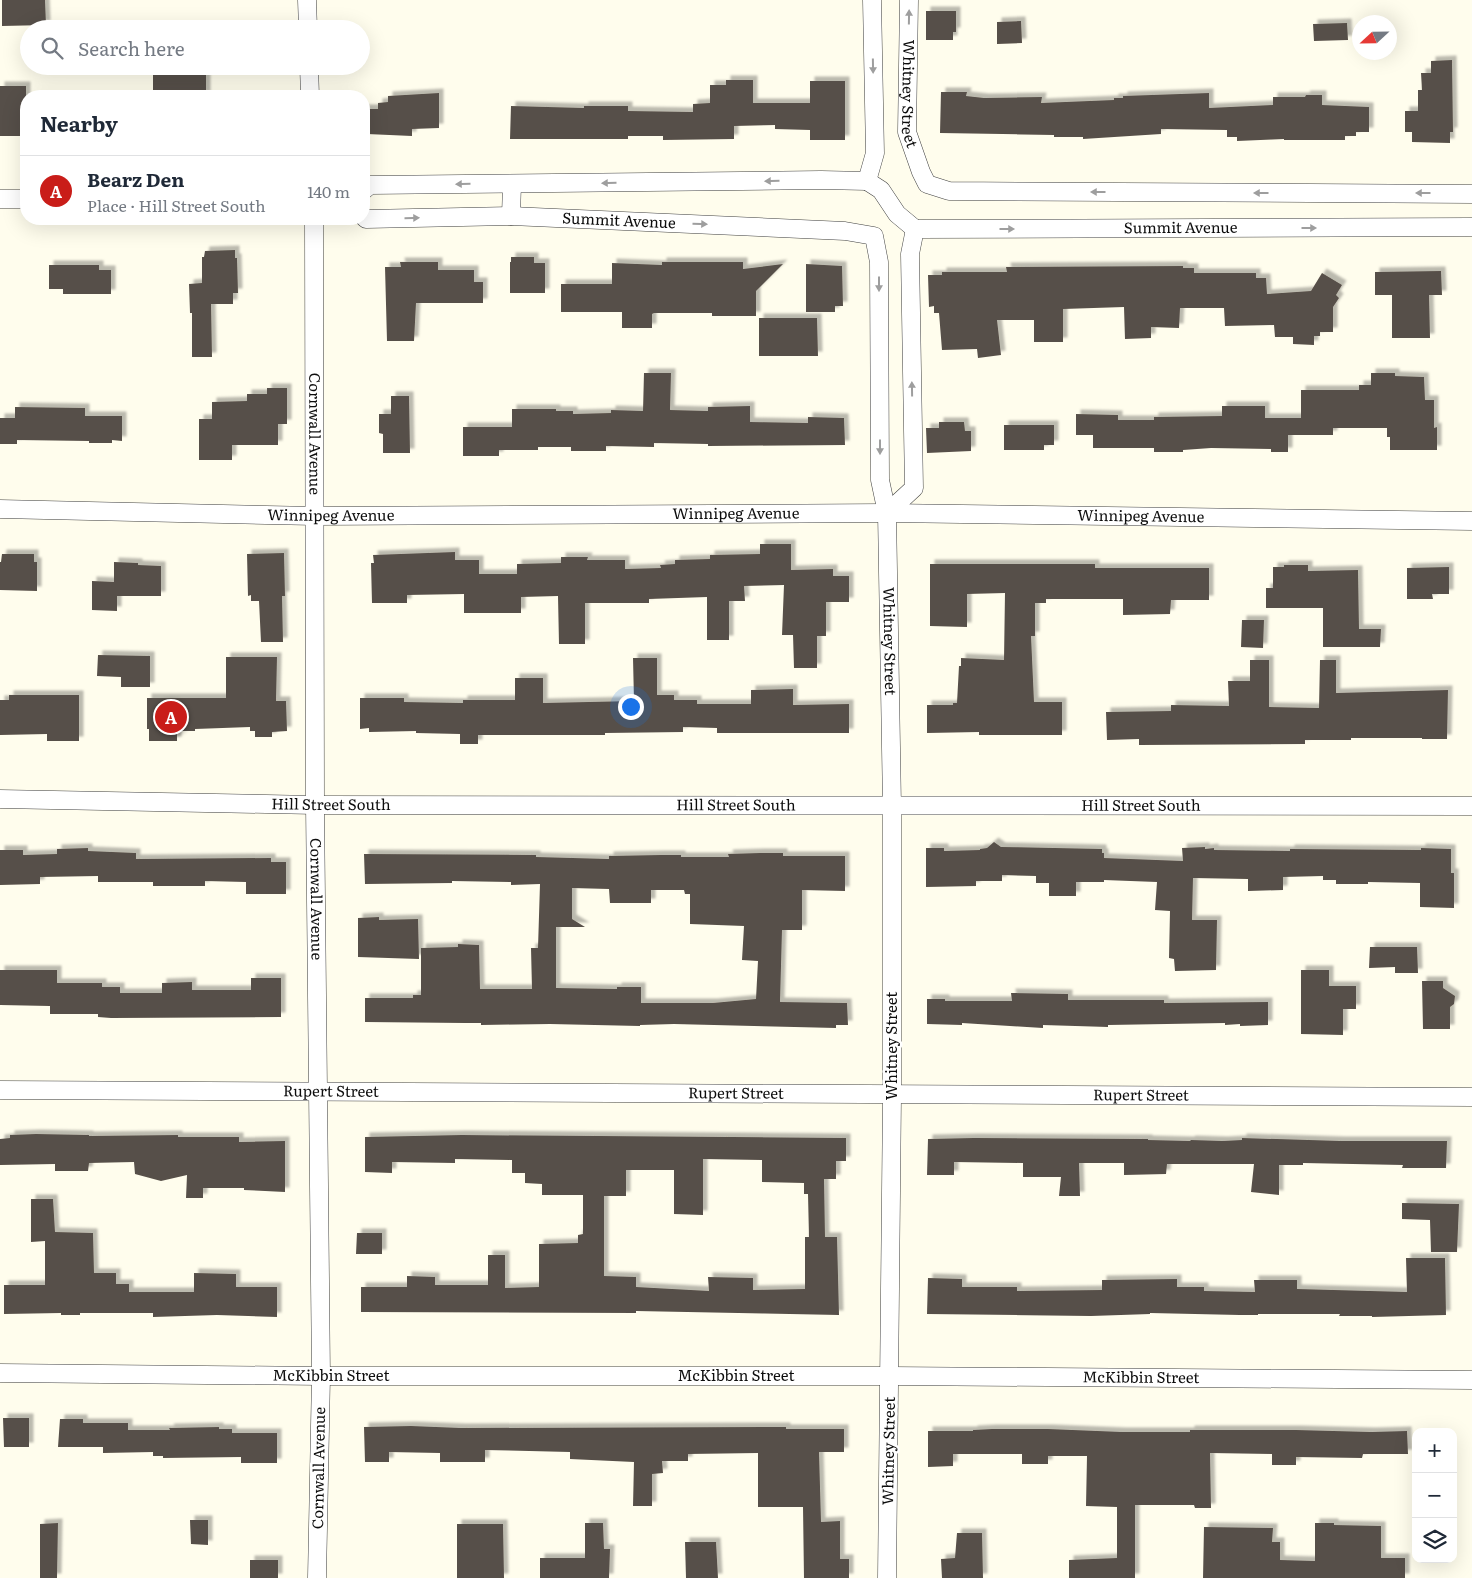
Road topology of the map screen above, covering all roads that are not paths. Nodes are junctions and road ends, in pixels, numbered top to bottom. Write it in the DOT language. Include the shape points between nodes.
graph roads {
  1 [pos="307,0"];
  2 [pos="872,0"];
  3 [pos="909,0"];
  4 [pos="308,20"];
  5 [pos="309,75"];
  6 [pos="310,90"];
  7 [pos="867,181"];
  8 [pos="512,184"];
  9 [pos="370,186"];
  10 [pos="1472,194"];
  11 [pos="0,199"];
  12 [pos="20,199"];
  13 [pos="511,216"];
  14 [pos="370,219"];
  15 [pos="314,225"];
  16 [pos="1472,227"];
  17 [pos="915,229"];
  18 [pos="874,236"];
  19 [pos="0,509"];
  20 [pos="887,513"];
  21 [pos="315,516"];
  22 [pos="1472,521"];
  23 [pos="0,799"];
  24 [pos="315,805"];
  25 [pos="892,806"];
  26 [pos="1472,806"];
  27 [pos="0,1090"];
  28 [pos="317,1092"];
  29 [pos="892,1096"];
  30 [pos="1472,1098"];
  31 [pos="0,1373"];
  32 [pos="321,1376"];
  33 [pos="890,1376"];
  34 [pos="1472,1380"];
  35 [pos="317,1578"];
  36 [pos="887,1578"];
  1 -- 4 [label="street"];
  2 -- 7 [label="street, one-way" via="875,153"];
  10 -- 3 [label="street, Whitney Street, one-way" via="949,191 928,184 920,172 907,132"];
  5 -- 6 [label="street"];
  7 -- 8 [label="street, one-way"];
  7 -- 17 [label="street" via="881,190 897,214"];
  8 -- 9 [label="street, one-way"];
  8 -- 13 [label="street"];
  11 -- 12 [label="street"];
  14 -- 13 [label="street, Summit Avenue, one-way"];
  13 -- 18 [label="street, Summit Avenue, one-way" via="845,231"];
  15 -- 21 [label="street, Cornwall Avenue"];
  17 -- 16 [label="street, Summit Avenue, one-way"];
  20 -- 17 [label="street, one-way" via="914,488 910,254"];
  18 -- 20 [label="street, Whitney Street, one-way" via="879,262 880,480"];
  19 -- 21 [label="street, Winnipeg Avenue"];
  20 -- 21 [label="street, Winnipeg Avenue"];
  20 -- 22 [label="street, Winnipeg Avenue"];
  20 -- 25 [label="street, Whitney Street"];
  21 -- 24 [label="street, Cornwall Avenue"];
  23 -- 24 [label="street, Hill Street South"];
  24 -- 25 [label="street, Hill Street South"];
  24 -- 28 [label="street, Cornwall Avenue"];
  25 -- 26 [label="street, Hill Street South"];
  25 -- 29 [label="street, Whitney Street"];
  27 -- 28 [label="street, Rupert Street"];
  28 -- 29 [label="street, Rupert Street"];
  28 -- 32 [label="street, Cornwall Avenue"];
  29 -- 30 [label="street, Rupert Street"];
  29 -- 33 [label="street, Whitney Street"];
  31 -- 32 [label="street, McKibbin Street"];
  32 -- 33 [label="street, McKibbin Street"];
  32 -- 35 [label="street, Cornwall Avenue"];
  33 -- 34 [label="street, McKibbin Street"];
  33 -- 36 [label="street, Whitney Street"];
}
